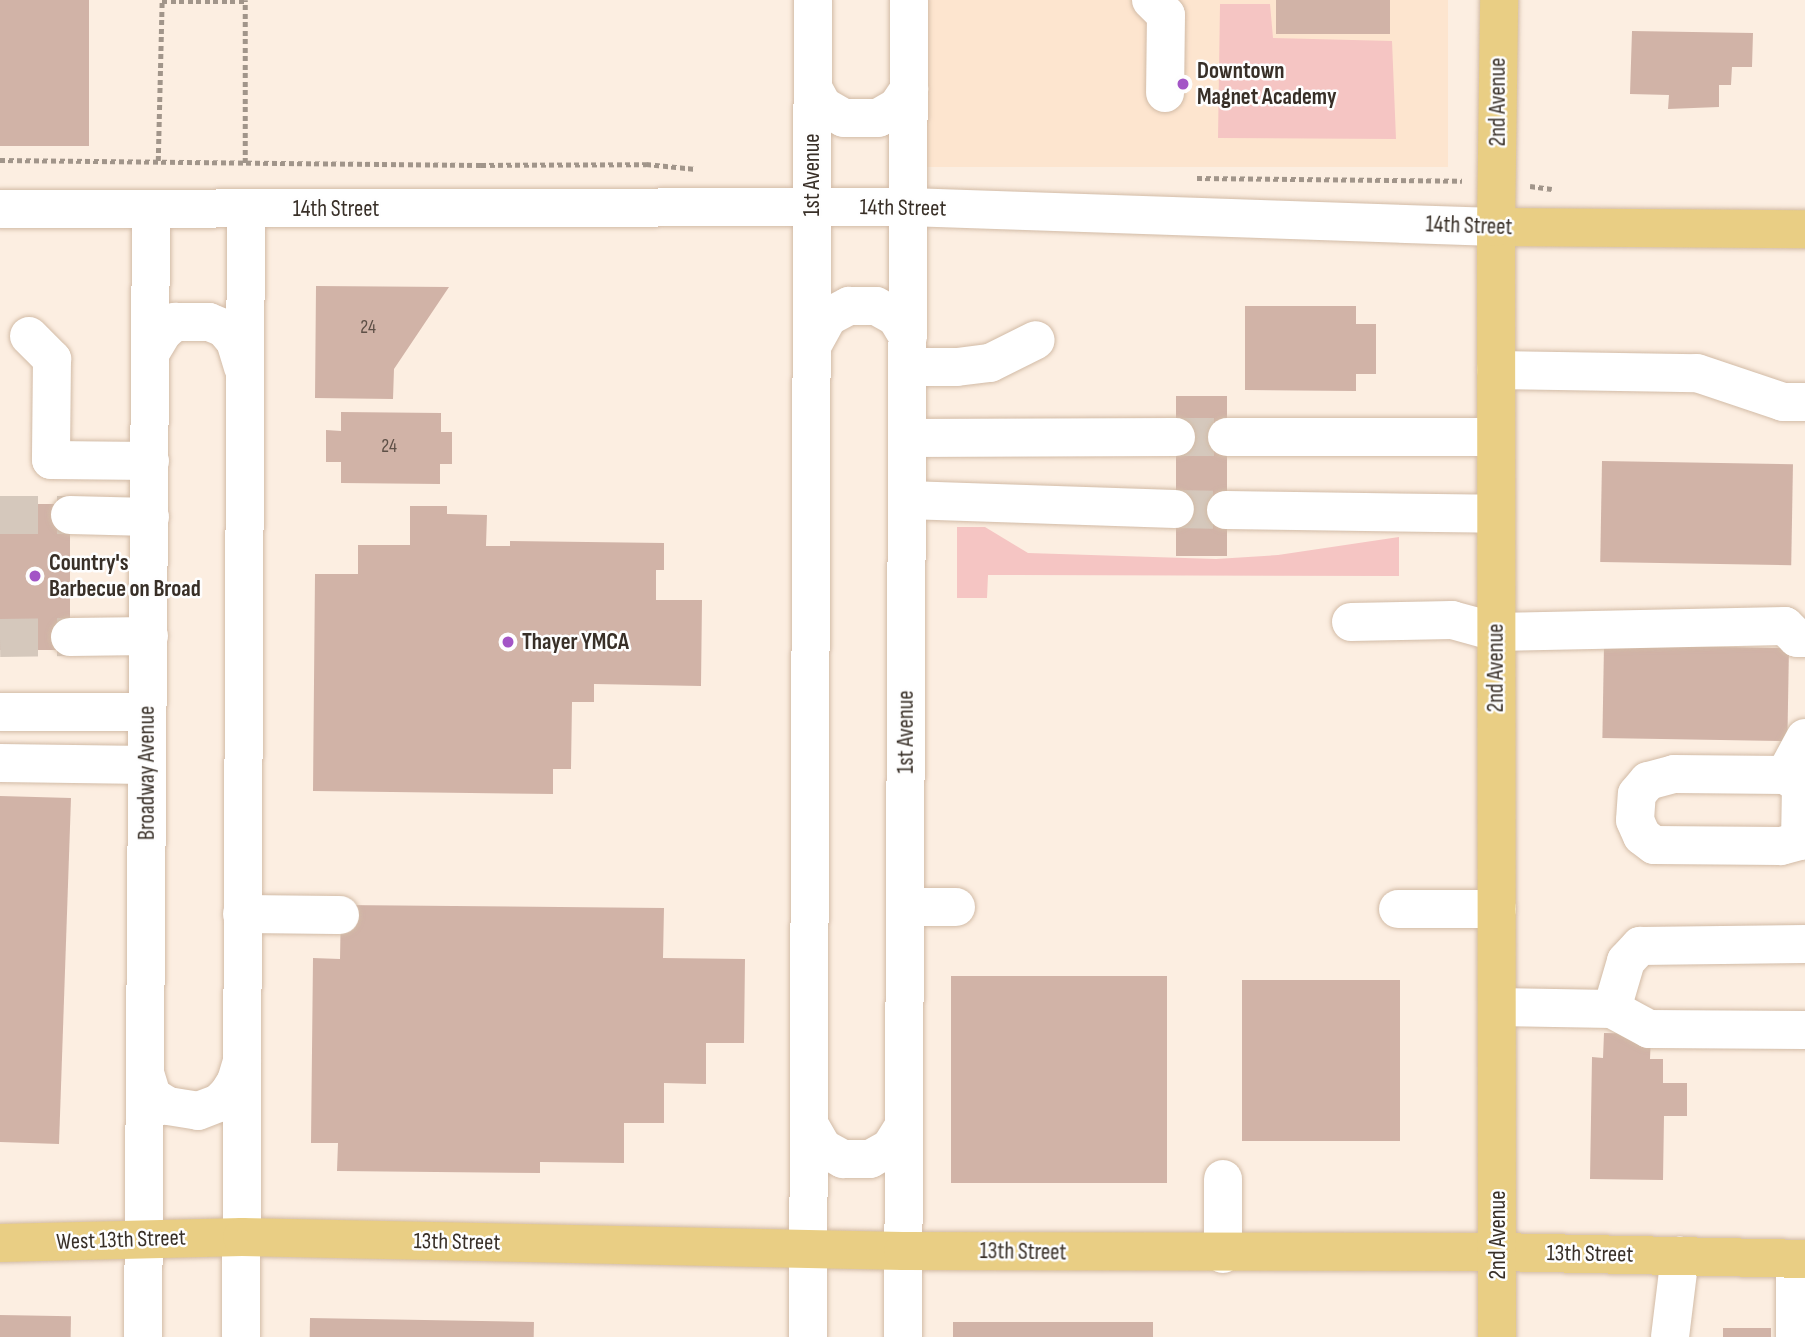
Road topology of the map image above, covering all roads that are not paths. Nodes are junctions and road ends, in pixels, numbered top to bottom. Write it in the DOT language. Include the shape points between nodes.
graph roads {
  1 [pos="813,0"];
  2 [pos="909,0"];
  3 [pos="1151,0"];
  4 [pos="1499,0"];
  5 [pos="813,88"];
  6 [pos="909,89"];
  7 [pos="1165,93"];
  8 [pos="812,207"];
  9 [pos="908,207"];
  10 [pos="0,209"];
  11 [pos="151,209"];
  12 [pos="246,209"];
  13 [pos="1496,227"];
  14 [pos="1805,229"];
  15 [pos="29,336"];
  16 [pos="1037,340"];
  17 [pos="812,346"];
  18 [pos="151,352"];
  19 [pos="908,352"];
  20 [pos="244,369"];
  21 [pos="1496,370"];
  22 [pos="1805,402"];
  23 [pos="1176,437"];
  24 [pos="1227,437"];
  25 [pos="1496,437"];
  26 [pos="907,438"];
  27 [pos="150,461"];
  28 [pos="907,500"];
  29 [pos="1175,509"];
  30 [pos="1226,510"];
  31 [pos="1496,514"];
  32 [pos="70,515"];
  33 [pos="150,517"];
  34 [pos="1351,622"];
  35 [pos="1496,632"];
  36 [pos="149,636"];
  37 [pos="70,637"];
  38 [pos="1805,638"];
  39 [pos="0,712"];
  40 [pos="147,712"];
  41 [pos="1805,738"];
  42 [pos="0,763"];
  43 [pos="147,765"];
  44 [pos="1785,775"];
  45 [pos="905,907"];
  46 [pos="956,907"];
  47 [pos="1398,909"];
  48 [pos="1497,909"];
  49 [pos="242,914"];
  50 [pos="340,915"];
  51 [pos="1805,944"];
  52 [pos="1497,1007"];
  53 [pos="1612,1009"];
  54 [pos="1805,1030"];
  55 [pos="242,1057"];
  56 [pos="145,1073"];
  57 [pos="809,1124"];
  58 [pos="904,1126"];
  59 [pos="1223,1179"];
  60 [pos="242,1237"];
  61 [pos="143,1240"];
  62 [pos="0,1244"];
  63 [pos="808,1249"];
  64 [pos="904,1251"];
  65 [pos="1498,1252"];
  66 [pos="1223,1254"];
  67 [pos="1680,1256"];
  68 [pos="1800,1259"];
  69 [pos="143,1337"];
  70 [pos="242,1337"];
  71 [pos="808,1337"];
  72 [pos="903,1337"];
  73 [pos="1497,1337"];
  74 [pos="1670,1337"];
  75 [pos="1795,1337"];
  1 -- 5 [label="street, 1st Avenue"];
  2 -- 6 [label="street, 1st Avenue"];
  3 -- 7 [label="street" via="1166,15"];
  4 -- 13 [label="main road, 2nd Avenue"];
  5 -- 6 [label="street, 1st Avenue" via="823,106 844,118 878,118 897,107"];
  5 -- 8 [label="street, 1st Avenue"];
  6 -- 9 [label="street, 1st Avenue"];
  8 -- 9 [label="street, 14th Street"];
  8 -- 12 [label="street, 14th Street"];
  8 -- 17 [label="street, 1st Avenue"];
  9 -- 13 [label="street, 14th Street"];
  9 -- 19 [label="street, 1st Avenue"];
  10 -- 11 [label="street, 14th Street"];
  11 -- 12 [label="street, 14th Street"];
  11 -- 18 [label="street, Broadway Avenue"];
  12 -- 20 [label="street"];
  13 -- 14 [label="main road, 14th Street"];
  13 -- 21 [label="main road, 2nd Avenue"];
  15 -- 27 [label="street" via="52,359 51,460"];
  16 -- 19 [label="street" via="990,363 957,367"];
  17 -- 19 [label="street" via="828,317 849,306 876,306 896,317"];
  17 -- 57 [label="street, 1st Avenue"];
  18 -- 20 [label="street" via="175,322 209,322 224,328 235,341"];
  18 -- 27 [label="street, Broadway Avenue"];
  19 -- 26 [label="street, 1st Avenue"];
  20 -- 49 [label="street"];
  21 -- 22 [label="street" via="1697,373 1783,402"];
  21 -- 25 [label="main road, 2nd Avenue"];
  23 -- 26 [label="street"];
  24 -- 25 [label="street"];
  25 -- 31 [label="main road, 2nd Avenue"];
  26 -- 28 [label="street, 1st Avenue"];
  27 -- 33 [label="street, Broadway Avenue"];
  28 -- 29 [label="street"];
  28 -- 45 [label="street, 1st Avenue"];
  30 -- 31 [label="street"];
  31 -- 35 [label="main road, 2nd Avenue"];
  32 -- 33 [label="street"];
  33 -- 36 [label="street, Broadway Avenue"];
  34 -- 35 [label="street" via="1452,620"];
  35 -- 38 [label="street" via="1785,626 1797,638"];
  35 -- 48 [label="main road, 2nd Avenue"];
  36 -- 37 [label="street"];
  36 -- 40 [label="street, Broadway Avenue"];
  39 -- 40 [label="street"];
  40 -- 43 [label="street, Broadway Avenue"];
  41 -- 44 [label="street"];
  42 -- 43 [label="street"];
  43 -- 56 [label="street, Broadway Avenue"];
  45 -- 46 [label="street"];
  45 -- 58 [label="street, 1st Avenue"];
  47 -- 48 [label="street"];
  48 -- 52 [label="main road, 2nd Avenue"];
  49 -- 50 [label="street"];
  49 -- 55 [label="street"];
  51 -- 53 [label="street" via="1640,946 1626,961"];
  52 -- 53 [label="street"];
  52 -- 65 [label="main road, 2nd Avenue"];
  53 -- 54 [label="street" via="1649,1028"];
  55 -- 56 [label="street" via="228,1094 198,1111 168,1107 152,1096"];
  55 -- 60 [label="street"];
  56 -- 61 [label="street, Broadway Avenue"];
  57 -- 58 [label="street" via="823,1148 843,1160 870,1160 890,1148"];
  57 -- 63 [label="street, 1st Avenue"];
  58 -- 64 [label="street, 1st Avenue"];
  59 -- 66 [label="street"];
  60 -- 61 [label="main road, West 13th Street"];
  60 -- 63 [label="main road, 13th Street"];
  60 -- 70 [label="street"];
  61 -- 62 [label="main road, West 13th Street"];
  61 -- 69 [label="street, Broadway Avenue"];
  63 -- 64 [label="main road, 13th Street"];
  63 -- 71 [label="street, 1st Avenue"];
  64 -- 66 [label="main road, 13th Street"];
  64 -- 72 [label="street, 1st Avenue"];
  65 -- 66 [label="main road, 13th Street"];
  65 -- 67 [label="main road, 13th Street"];
  65 -- 73 [label="main road, 2nd Avenue"];
  67 -- 68 [label="main road, 13th Street"];
  67 -- 74 [label="street"];
  68 -- 75 [label="street"];
}
